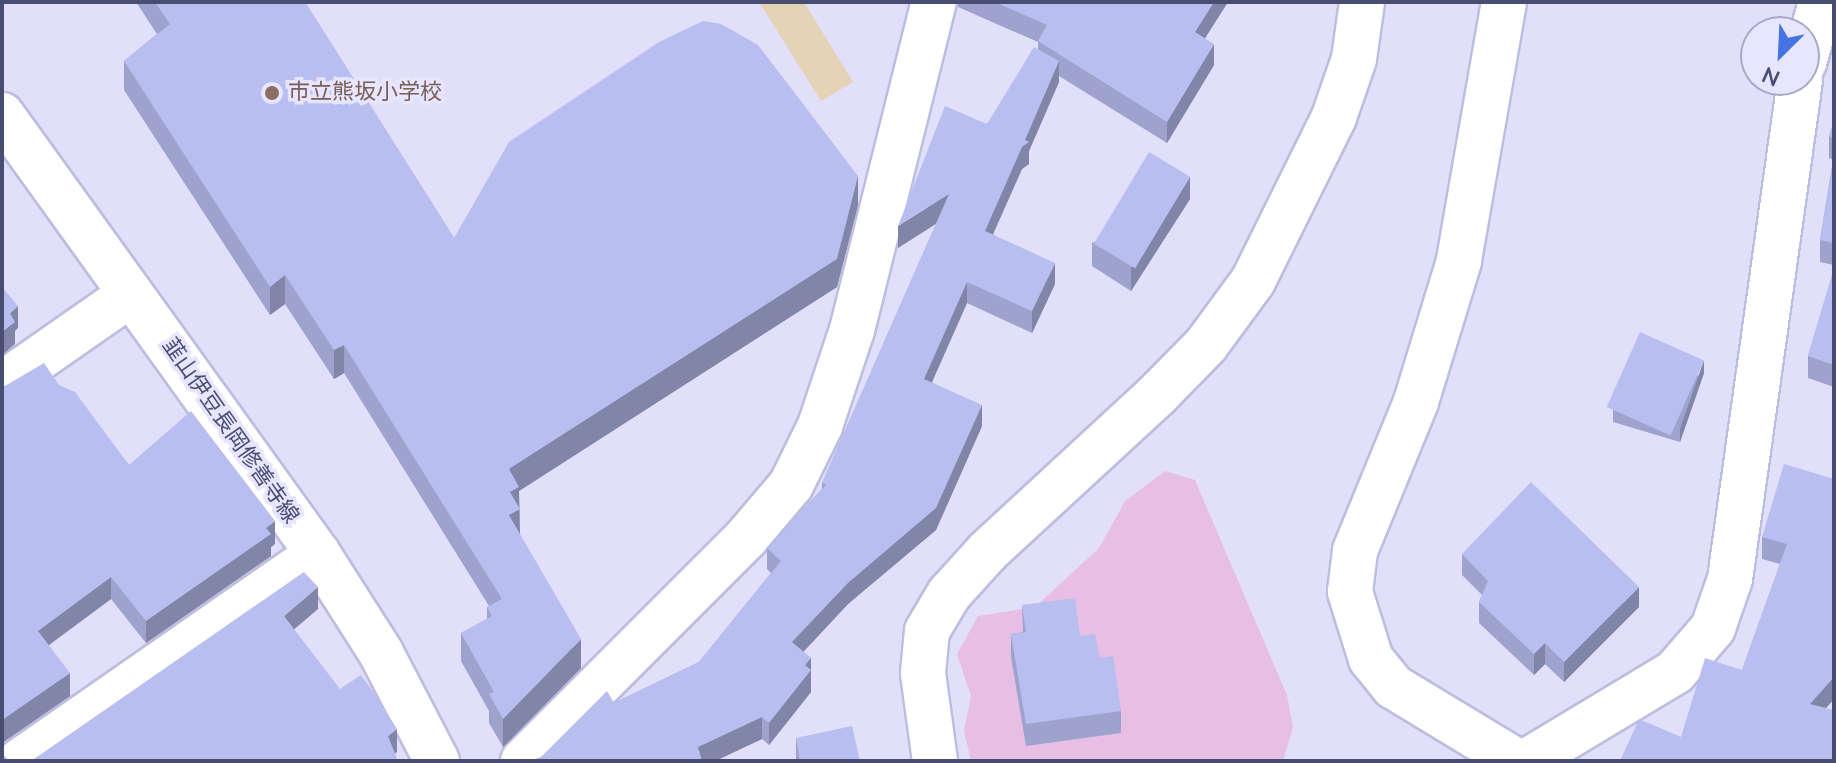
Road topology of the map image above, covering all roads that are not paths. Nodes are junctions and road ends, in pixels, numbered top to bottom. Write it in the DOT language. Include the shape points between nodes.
graph roads {
  1 [pos="934,2"];
  2 [pos="1362,2"];
  3 [pos="1504,2"];
  4 [pos="1798,96"];
  5 [pos="2,115"];
  6 [pos="131,294"];
  7 [pos="2,384"];
  8 [pos="318,554"];
  9 [pos="20,761"];
  10 [pos="437,761"];
  11 [pos="523,761"];
  12 [pos="935,761"];
  13 [pos="1516,761"];
  14 [pos="1527,761"];
  1 -- 11 [label="street" via="852,330 820,426 791,485 746,538"];
  2 -- 12 [label="street" via="1354,59 1334,117 1253,281 1206,345 1156,396 988,551 949,594 927,631 923,673"];
  3 -- 13 [label="street" via="1459,261 1416,402 1355,551 1350,592 1371,659 1394,687"];
  4 -- 14 [label="street" via="1730,579 1713,628 1675,672"];
  5 -- 6 [label="street, 韮山伊豆長岡修善寺線"];
  6 -- 7 [label="street"];
  6 -- 8 [label="street, 韮山伊豆長岡修善寺線"];
  8 -- 9 [label="street"];
  8 -- 10 [label="street, 韮山伊豆長岡修善寺線" via="381,653"];
}
